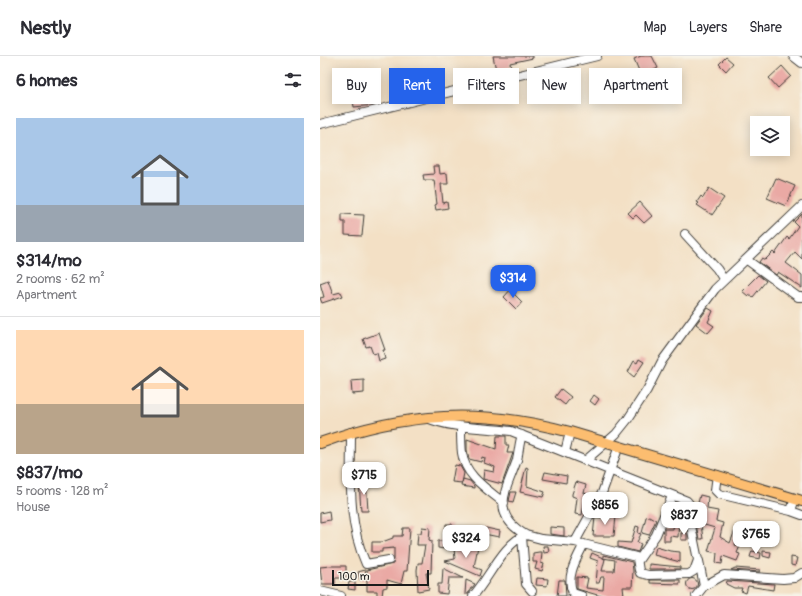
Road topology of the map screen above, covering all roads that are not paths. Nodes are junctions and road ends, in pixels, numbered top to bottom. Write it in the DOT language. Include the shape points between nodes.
graph roads {
  1 [pos="597,56"];
  2 [pos="793,56"];
  3 [pos="802,64"];
  4 [pos="320,124"];
  5 [pos="802,206"];
  6 [pos="685,234"];
  7 [pos="747,260"];
  8 [pos="724,280"];
  9 [pos="802,297"];
  10 [pos="424,417"];
  11 [pos="461,427"];
  12 [pos="352,432"];
  13 [pos="570,432"];
  14 [pos="522,435"];
  15 [pos="605,442"];
  16 [pos="320,443"];
  17 [pos="619,446"];
  18 [pos="565,452"];
  19 [pos="585,461"];
  20 [pos="611,472"];
  21 [pos="717,475"];
  22 [pos="672,496"];
  23 [pos="798,499"];
  24 [pos="504,503"];
  25 [pos="791,511"];
  26 [pos="802,515"];
  27 [pos="524,536"];
  28 [pos="575,542"];
  29 [pos="584,544"];
  30 [pos="389,560"];
  31 [pos="698,560"];
  32 [pos="638,561"];
  33 [pos="802,573"];
  34 [pos="704,586"];
  35 [pos="320,591"];
  36 [pos="532,591"];
  37 [pos="341,596"];
  38 [pos="473,596"];
  39 [pos="582,596"];
  40 [pos="696,596"];
  1 -- 4 [label="street"];
  2 -- 3 [label="street"];
  5 -- 7 [label="street"];
  6 -- 8 [label="street"];
  7 -- 8 [label="street"];
  7 -- 9 [label="street" via="798,297"];
  8 -- 15 [label="street" via="694,315 662,361 628,419 616,434"];
  10 -- 11 [label="street" via="443,425"];
  10 -- 12 [label="main road"];
  10 -- 13 [label="main road" via="504,418"];
  11 -- 14 [label="street" via="491,428"];
  11 -- 24 [label="street" via="465,464 472,475"];
  12 -- 16 [label="main road"];
  12 -- 30 [label="street" via="353,521 366,564"];
  13 -- 15 [label="main road"];
  13 -- 18 [label="street"];
  14 -- 18 [label="street"];
  14 -- 24 [label="street"];
  15 -- 17 [label="main road"];
  15 -- 19 [label="street"];
  17 -- 20 [label="street"];
  17 -- 21 [label="main road"];
  18 -- 19 [label="street"];
  19 -- 20 [label="street"];
  20 -- 22 [label="street"];
  20 -- 28 [label="street"];
  21 -- 23 [label="main road"];
  21 -- 25 [label="street" via="715,490 719,494"];
  22 -- 31 [label="street" via="690,504"];
  22 -- 32 [label="street" via="656,535"];
  23 -- 25 [label="street"];
  24 -- 27 [label="street" via="506,517 513,528"];
  25 -- 26 [label="street"];
  27 -- 28 [label="street"];
  27 -- 36 [label="street" via="526,584"];
  27 -- 38 [label="street" via="502,556"];
  28 -- 29 [label="street"];
  29 -- 32 [label="street" via="636,557"];
  29 -- 39 [label="street" via="572,573 571,589 573,593"];
  31 -- 32 [label="street" via="694,571 689,574 648,575 640,573 637,568"];
  31 -- 34 [label="street"];
  33 -- 34 [label="street" via="794,578 783,579 724,575"];
  34 -- 40 [label="street"];
  35 -- 37 [label="street"];
}
